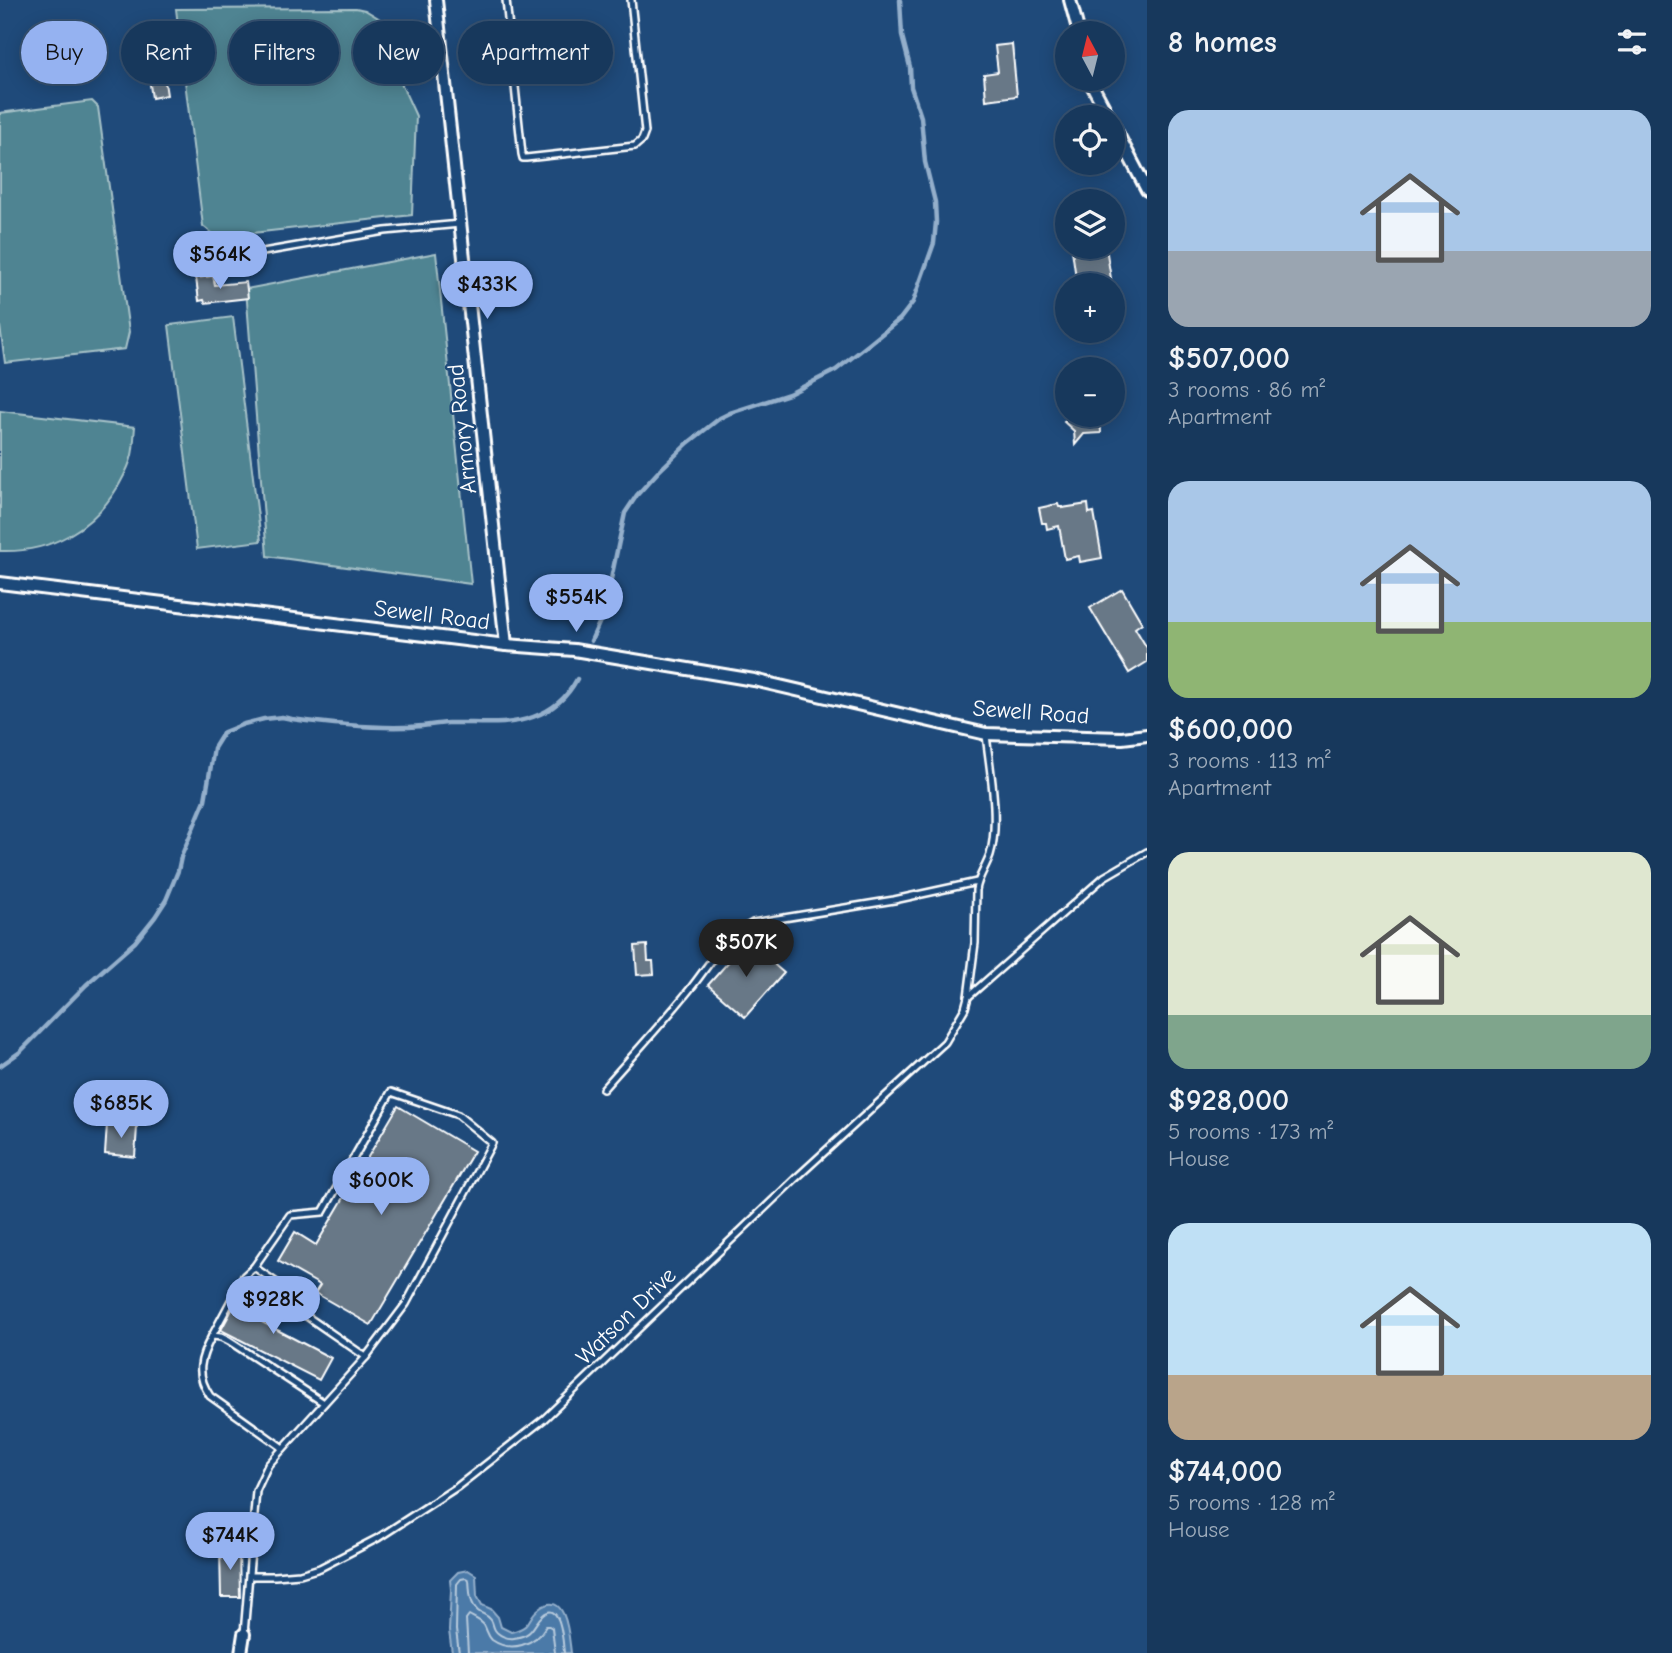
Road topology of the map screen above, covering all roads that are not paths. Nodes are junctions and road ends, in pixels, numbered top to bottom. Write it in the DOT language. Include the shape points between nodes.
graph roads {
  1 [pos="436,0"];
  2 [pos="506,0"];
  3 [pos="631,0"];
  4 [pos="1070,0"];
  5 [pos="1076,21"];
  6 [pos="1125,148"];
  7 [pos="1147,190"];
  8 [pos="460,224"];
  9 [pos="257,253"];
  10 [pos="0,583"];
  11 [pos="506,645"];
  12 [pos="986,734"];
  13 [pos="1147,736"];
  14 [pos="1147,852"];
  15 [pos="977,882"];
  16 [pos="968,997"];
  17 [pos="603,1089"];
  18 [pos="254,1267"];
  19 [pos="212,1336"];
  20 [pos="366,1357"];
  21 [pos="324,1403"];
  22 [pos="283,1448"];
  23 [pos="250,1576"];
  24 [pos="244,1634"];
  25 [pos="241,1653"];
  1 -- 8 [label="street, Armory Road"];
  2 -- 3 [label="lane" via="526,158 635,146 642,140 645,132"];
  4 -- 5 [label="street"];
  6 -- 7 [label="street"];
  8 -- 9 [label="lane" via="385,231"];
  8 -- 11 [label="street, Armory Road"];
  10 -- 11 [label="street, Sewell Road"];
  11 -- 12 [label="street, Sewell Road" via="574,650 754,680"];
  12 -- 13 [label="street, Sewell Road"];
  12 -- 15 [label="lane" via="994,818 990,854"];
  14 -- 16 [label="lane" via="1104,877"];
  15 -- 16 [label="lane"];
  15 -- 17 [label="lane" via="743,928 722,946"];
  16 -- 23 [label="lane, Watson Drive" via="945,1042 544,1419 457,1487 330,1564 300,1574"];
  18 -- 19 [label="lane" via="244,1276"];
  18 -- 20 [label="lane" via="290,1292 286,1302"];
  18 -- 20 [label="lane" via="290,1215 323,1212 391,1092 458,1115 492,1143 406,1304"];
  19 -- 21 [label="lane" via="229,1341"];
  19 -- 22 [label="lane" via="200,1367 204,1388"];
  20 -- 21 [label="lane"];
  21 -- 22 [label="lane"];
  22 -- 23 [label="lane" via="268,1465 256,1491"];
  23 -- 24 [label="lane"];
  24 -- 25 [label="street"];
}
